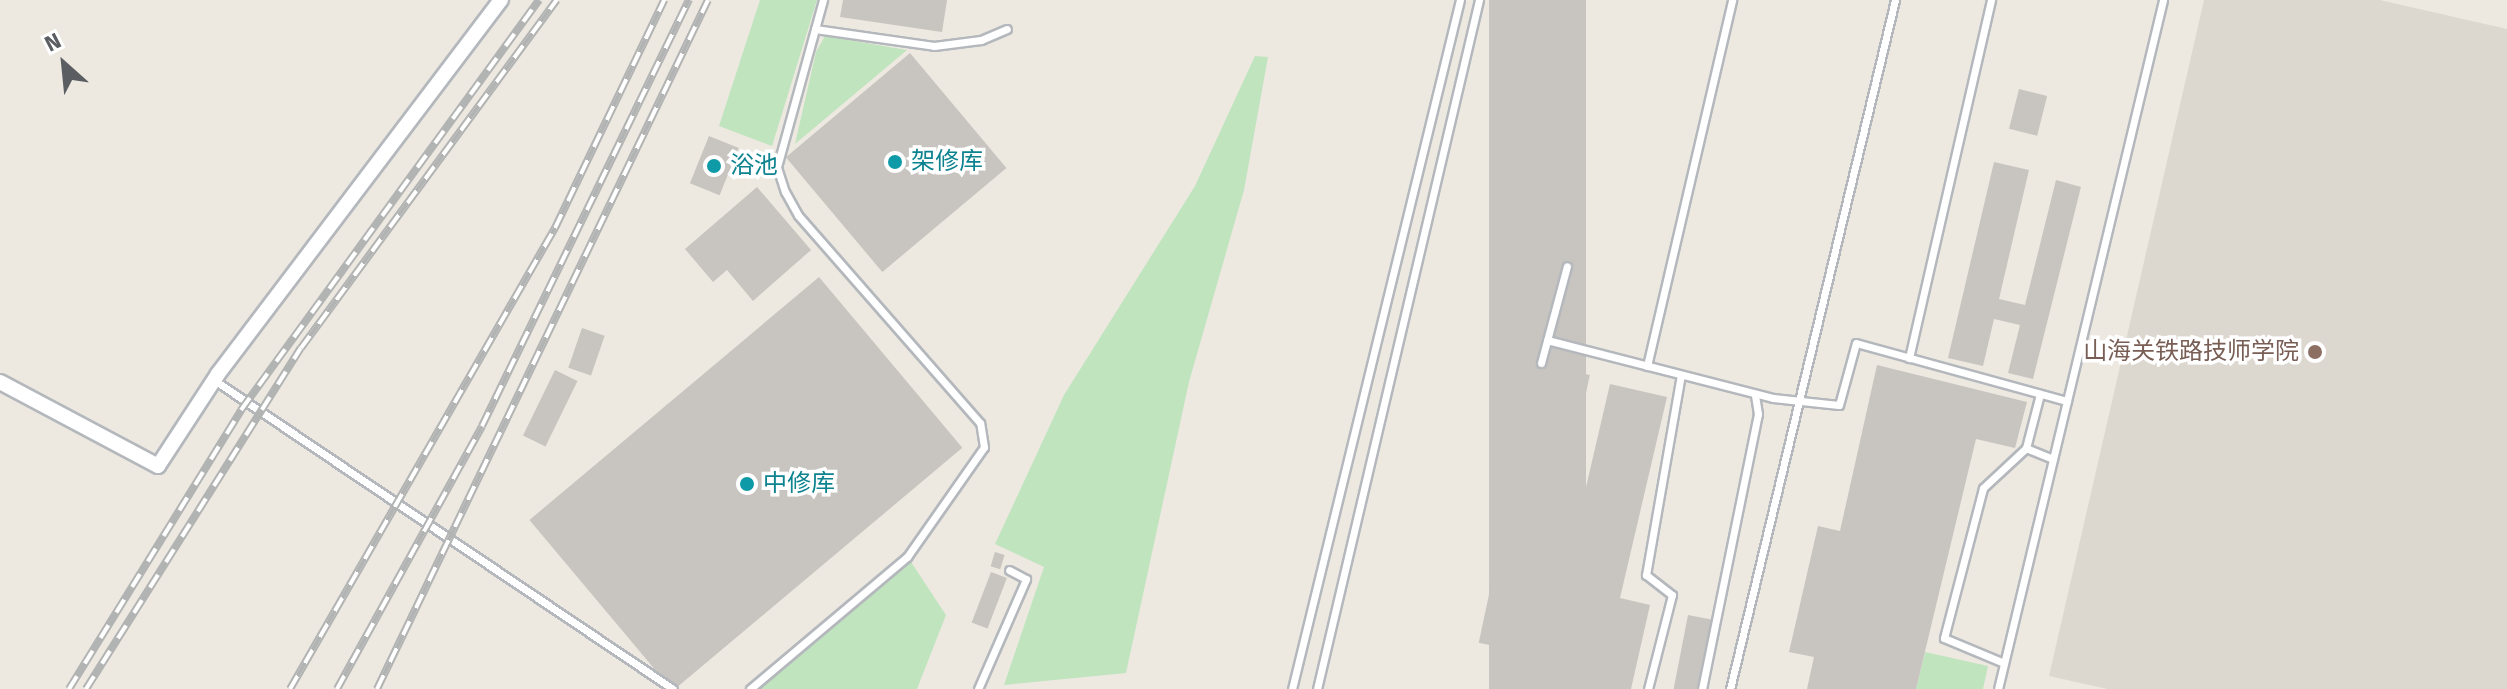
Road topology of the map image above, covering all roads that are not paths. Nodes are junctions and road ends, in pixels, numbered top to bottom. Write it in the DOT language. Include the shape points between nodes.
graph roads {
  1 [pos="501,0"];
  2 [pos="823,0"];
  3 [pos="1460,0"];
  4 [pos="1479,0"];
  5 [pos="1732,0"];
  6 [pos="1895,0"];
  7 [pos="1991,0"];
  8 [pos="2163,0"];
  9 [pos="815,29"];
  10 [pos="1007,29"];
  11 [pos="1567,266"];
  12 [pos="1547,340"];
  13 [pos="1909,358"];
  14 [pos="1541,363"];
  15 [pos="1647,366"];
  16 [pos="1681,375"];
  17 [pos="214,380"];
  18 [pos="0,382"];
  19 [pos="1755,394"];
  20 [pos="2040,394"];
  21 [pos="1798,400"];
  22 [pos="2067,401"];
  23 [pos="2026,448"];
  24 [pos="2053,459"];
  25 [pos="1009,570"];
  26 [pos="2004,663"];
  27 [pos="673,689"];
  28 [pos="750,689"];
  29 [pos="978,689"];
  30 [pos="1292,689"];
  31 [pos="1317,689"];
  32 [pos="1648,689"];
  33 [pos="1702,689"];
  34 [pos="1730,689"];
  35 [pos="1998,689"];
  1 -- 17 [label="street"];
  2 -- 9 [label="lane"];
  3 -- 30 [label="lane"];
  4 -- 31 [label="lane"];
  5 -- 15 [label="lane"];
  6 -- 21 [label="lane"];
  7 -- 13 [label="lane"];
  8 -- 22 [label="lane"];
  9 -- 10 [label="lane" via="934,46 981,40"];
  9 -- 28 [label="lane" via="777,167 785,192 798,215 980,423 984,447 907,557"];
  11 -- 12 [label="lane"];
  12 -- 14 [label="lane"];
  12 -- 15 [label="lane"];
  13 -- 20 [label="lane"];
  13 -- 21 [label="lane" via="1856,343 1839,405"];
  15 -- 16 [label="lane"];
  16 -- 19 [label="lane"];
  16 -- 32 [label="lane" via="1646,575 1672,595"];
  17 -- 18 [label="street" via="158,466"];
  17 -- 27 [label="lane"];
  19 -- 21 [label="lane"];
  19 -- 33 [label="lane" via="1758,414"];
  20 -- 22 [label="lane"];
  20 -- 23 [label="lane"];
  21 -- 34 [label="lane"];
  22 -- 24 [label="lane"];
  23 -- 24 [label="lane"];
  23 -- 26 [label="lane" via="1983,488 1944,638"];
  24 -- 26 [label="lane"];
  25 -- 29 [label="lane" via="1026,579"];
  26 -- 35 [label="lane"];
}
